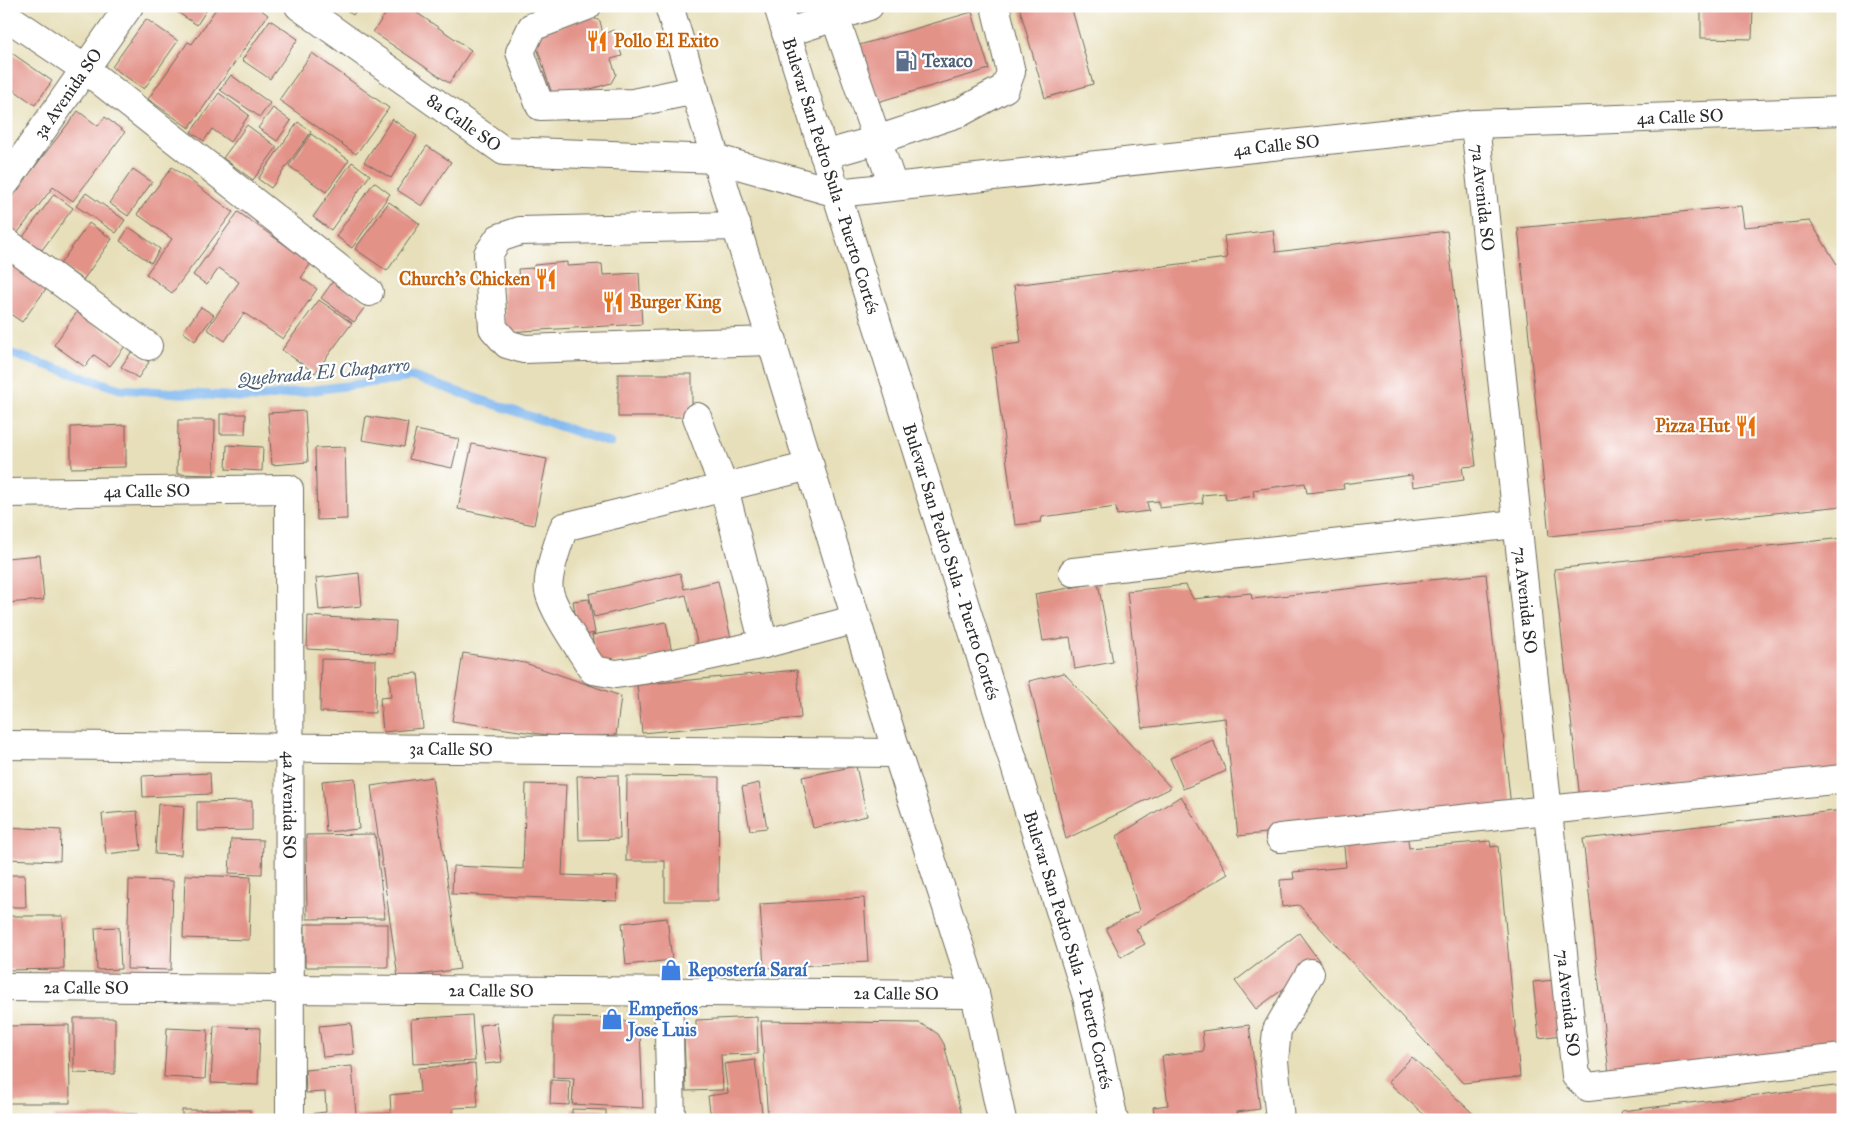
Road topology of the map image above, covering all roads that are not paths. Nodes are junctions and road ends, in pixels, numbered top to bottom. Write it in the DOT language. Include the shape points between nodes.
graph roads {
  1 [pos="129,6"];
  2 [pos="299,6"];
  3 [pos="588,6"];
  4 [pos="669,6"];
  5 [pos="778,6"];
  6 [pos="869,6"];
  7 [pos="996,6"];
  8 [pos="6,16"];
  9 [pos="835,17"];
  10 [pos="786,33"];
  11 [pos="85,69"];
  12 [pos="695,90"];
  13 [pos="1843,111"];
  14 [pos="1475,124"];
  15 [pos="877,140"];
  16 [pos="824,155"];
  17 [pos="717,159"];
  18 [pos="6,182"];
  19 [pos="893,186"];
  20 [pos="837,193"];
  21 [pos="737,226"];
  22 [pos="6,242"];
  23 [pos="369,292"];
  24 [pos="773,341"];
  25 [pos="148,346"];
  26 [pos="697,417"];
  27 [pos="810,466"];
  28 [pos="288,488"];
  29 [pos="724,488"];
  30 [pos="6,493"];
  31 [pos="1516,524"];
  32 [pos="1073,572"];
  33 [pos="856,619"];
  34 [pos="764,644"];
  35 [pos="6,745"];
  36 [pos="291,748"];
  37 [pos="897,753"];
  38 [pos="1843,779"];
  39 [pos="1547,811"];
  40 [pos="1280,838"];
  41 [pos="1310,973"];
  42 [pos="6,987"];
  43 [pos="290,989"];
  44 [pos="668,992"];
  45 [pos="975,994"];
  46 [pos="1843,1058"];
  47 [pos="290,1120"];
  48 [pos="670,1120"];
  49 [pos="1002,1120"];
  50 [pos="1114,1120"];
  51 [pos="1280,1120"];
  1 -- 11 [label="main road, 3a Avenida SO"];
  2 -- 17 [label="main road, 8a Calle SO" via="504,151"];
  3 -- 12 [label="main road" via="532,27 520,52 540,106 633,102"];
  4 -- 12 [label="main road"];
  5 -- 10 [label="main road, Bulevar San Pedro Sula - Puerto Cortés"];
  6 -- 9 [label="main road"];
  7 -- 15 [label="main road" via="1011,72 1006,88 961,112"];
  8 -- 11 [label="main road"];
  9 -- 10 [label="main road"];
  9 -- 15 [label="main road"];
  10 -- 16 [label="main road, Bulevar San Pedro Sula - Puerto Cortés"];
  11 -- 18 [label="main road, 3a Avenida SO"];
  11 -- 23 [label="main road"];
  12 -- 17 [label="main road"];
  13 -- 14 [label="main road, 4a Calle SO"];
  14 -- 19 [label="main road, 4a Calle SO"];
  14 -- 31 [label="main road, 7a Avenida SO"];
  15 -- 16 [label="main road"];
  15 -- 19 [label="main road"];
  16 -- 20 [label="main road, Bulevar San Pedro Sula - Puerto Cortés"];
  17 -- 20 [label="main road, 4a Calle SO"];
  17 -- 21 [label="main road"];
  19 -- 20 [label="main road, 4a Calle SO"];
  20 -- 50 [label="main road, Bulevar San Pedro Sula - Puerto Cortés" via="1087,997"];
  21 -- 24 [label="main road"];
  21 -- 24 [label="main road" via="520,231 499,238 488,254 493,328 506,344 524,349"];
  22 -- 25 [label="main road"];
  24 -- 27 [label="main road"];
  26 -- 29 [label="main road"];
  27 -- 29 [label="main road"];
  27 -- 33 [label="main road"];
  28 -- 30 [label="main road, 4a Calle SO"];
  28 -- 36 [label="main road, 4a Avenida SO"];
  29 -- 34 [label="main road"];
  29 -- 34 [label="main road" via="564,527 554,555 548,590 593,670 616,674 643,670"];
  31 -- 32 [label="main road"];
  31 -- 39 [label="main road, 7a Avenida SO"];
  33 -- 34 [label="main road"];
  33 -- 37 [label="main road"];
  35 -- 36 [label="main road, 3a Calle SO"];
  36 -- 37 [label="main road, 3a Calle SO"];
  36 -- 43 [label="main road, 4a Avenida SO"];
  37 -- 45 [label="main road"];
  38 -- 39 [label="main road"];
  39 -- 40 [label="main road"];
  39 -- 46 [label="main road, 7a Avenida SO" via="1576,1076 1588,1087"];
  41 -- 51 [label="main road" via="1277,1030 1274,1061"];
  42 -- 43 [label="main road, 2a Calle SO"];
  43 -- 44 [label="main road, 2a Calle SO"];
  43 -- 47 [label="main road, 4a Avenida SO"];
  44 -- 45 [label="main road, 2a Calle SO"];
  44 -- 48 [label="main road"];
  45 -- 49 [label="main road"];
}
